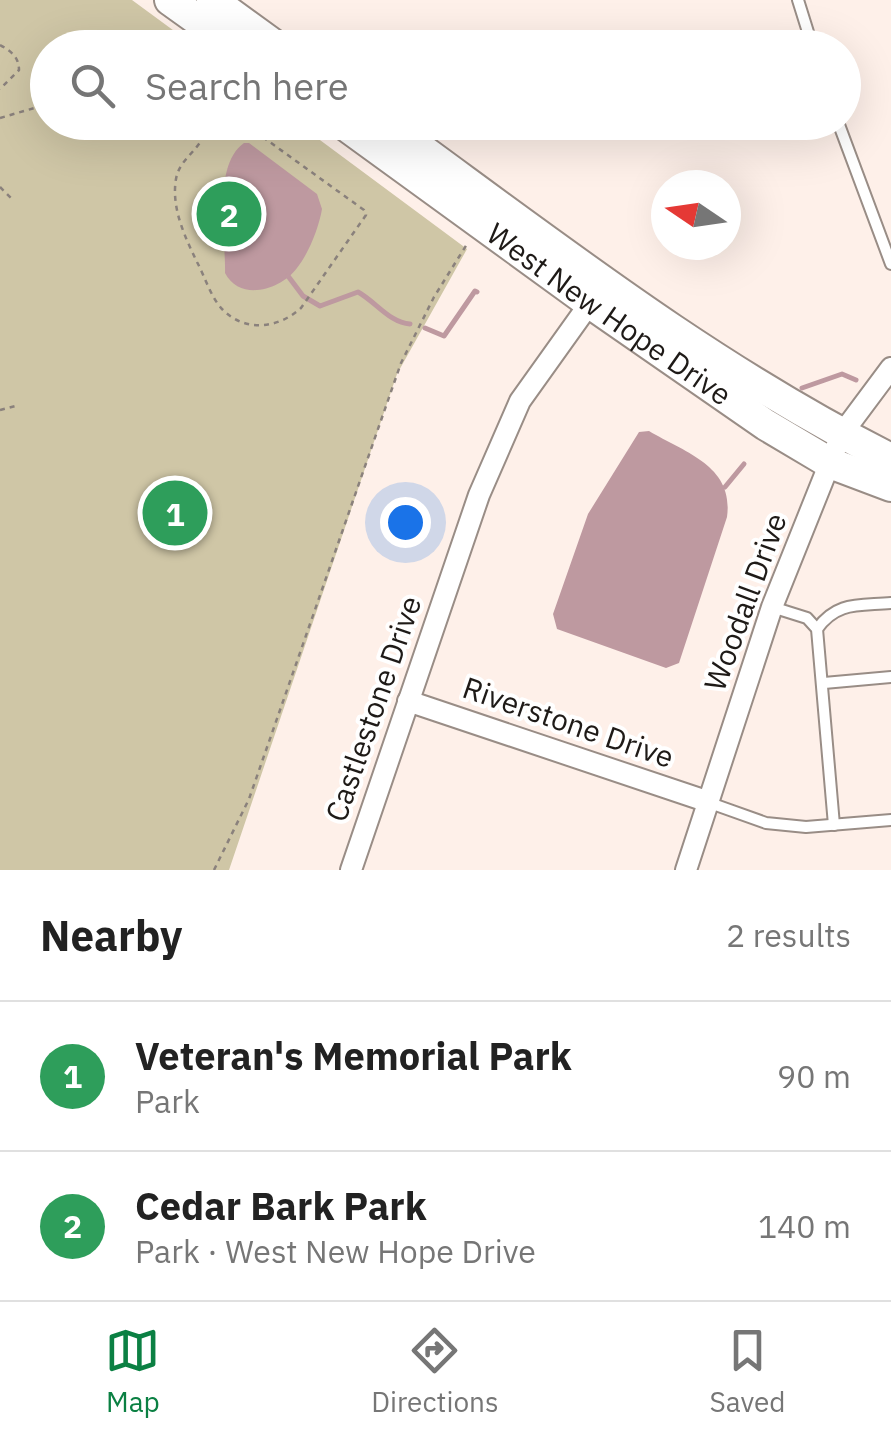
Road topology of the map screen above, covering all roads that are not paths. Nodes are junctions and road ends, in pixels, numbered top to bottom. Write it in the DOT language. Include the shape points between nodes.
graph roads {
  1 [pos="170,0"];
  2 [pos="212,0"];
  3 [pos="798,0"];
  4 [pos="212,30"];
  5 [pos="253,30"];
  6 [pos="807,30"];
  7 [pos="366,140"];
  8 [pos="409,140"];
  9 [pos="845,140"];
  10 [pos="891,264"];
  11 [pos="590,303"];
  12 [pos="891,368"];
  13 [pos="841,434"];
  14 [pos="891,460"];
  15 [pos="830,463"];
  16 [pos="891,486"];
  17 [pos="891,604"];
  18 [pos="772,607"];
  19 [pos="817,629"];
  20 [pos="891,677"];
  21 [pos="824,683"];
  22 [pos="408,700"];
  23 [pos="709,802"];
  24 [pos="891,820"];
  25 [pos="834,825"];
  26 [pos="351,870"];
  27 [pos="686,870"];
  1 -- 4 [label="main road"];
  2 -- 5 [label="main road"];
  3 -- 6 [label="lane"];
  7 -- 11 [label="main road, West New Hope Drive"];
  8 -- 13 [label="main road, West New Hope Drive" via="675,332"];
  9 -- 10 [label="lane"];
  11 -- 15 [label="main road, West New Hope Drive"];
  11 -- 22 [label="street, Castlestone Drive" via="520,401 479,496"];
  12 -- 13 [label="street, Woodall Drive"];
  13 -- 14 [label="main road, West New Hope Drive"];
  13 -- 15 [label="street, Woodall Drive"];
  15 -- 16 [label="main road, West New Hope Drive"];
  15 -- 18 [label="street, Woodall Drive"];
  17 -- 19 [label="lane" via="841,607"];
  18 -- 19 [label="lane" via="807,618"];
  18 -- 23 [label="street, Woodall Drive"];
  19 -- 21 [label="lane"];
  20 -- 21 [label="lane"];
  21 -- 25 [label="lane"];
  22 -- 23 [label="street, Riverstone Drive"];
  22 -- 26 [label="street, Castlestone Drive"];
  23 -- 25 [label="lane" via="766,823"];
  23 -- 27 [label="street, Woodall Drive"];
  24 -- 25 [label="lane"];
}
